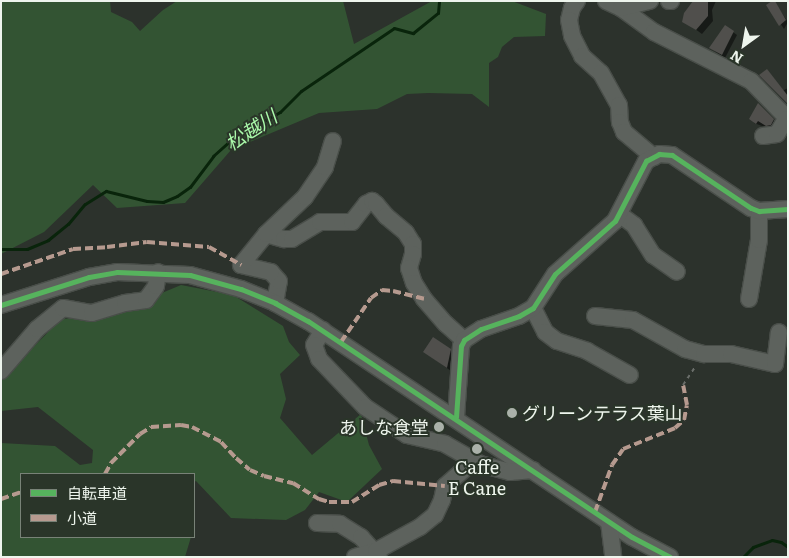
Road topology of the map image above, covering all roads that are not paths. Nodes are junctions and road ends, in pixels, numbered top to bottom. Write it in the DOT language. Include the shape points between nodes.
graph roads {
  1 [pos="577,1"];
  2 [pos="606,1"];
  3 [pos="650,1"];
  4 [pos="621,8"];
  5 [pos="787,119"];
  6 [pos="763,136"];
  7 [pos="333,141"];
  8 [pos="654,157"];
  9 [pos="788,209"];
  10 [pos="759,211"];
  11 [pos="619,214"];
  12 [pos="266,234"];
  13 [pos="158,272"];
  14 [pos="677,272"];
  15 [pos="749,298"];
  16 [pos="275,302"];
  17 [pos="1,305"];
  18 [pos="533,308"];
  19 [pos="595,316"];
  20 [pos="322,330"];
  21 [pos="779,332"];
  22 [pos="464,340"];
  23 [pos="781,364"];
  24 [pos="1,371"];
  25 [pos="630,375"];
  26 [pos="456,417"];
  27 [pos="474,461"];
  28 [pos="533,470"];
  29 [pos="609,522"];
  30 [pos="317,523"];
  31 [pos="378,554"];
  32 [pos="355,557"];
  33 [pos="613,557"];
  34 [pos="670,557"];
  1 -- 8 [label="street" via="569,20 575,42 582,56 601,72 608,84 619,105 624,132"];
  2 -- 4 [label="street"];
  3 -- 4 [label="street"];
  4 -- 5 [label="street" via="654,32 751,82"];
  5 -- 6 [label="street" via="777,134"];
  7 -- 12 [label="street" via="324,167 305,197"];
  8 -- 10 [label="street" via="672,155"];
  8 -- 11 [label="street" via="646,161 639,171"];
  9 -- 10 [label="street"];
  10 -- 15 [label="street" via="759,240"];
  11 -- 14 [label="street" via="634,226 653,255"];
  11 -- 18 [label="street" via="615,222 555,274"];
  12 -- 16 [label="street" via="241,265 271,272 279,281"];
  12 -- 22 [label="street" via="292,239 320,222 352,222 372,201 406,233 413,244 409,268 414,283 446,324"];
  13 -- 16 [label="street" via="217,281"];
  13 -- 17 [label="street" via="89,276"];
  13 -- 24 [label="street" via="156,286 146,300 92,313 63,308 36,329"];
  16 -- 20 [label="street"];
  18 -- 22 [label="street" via="481,329"];
  18 -- 25 [label="street" via="545,332 557,341 587,351"];
  19 -- 23 [label="street" via="633,320 685,349 704,354 731,354"];
  20 -- 26 [label="street"];
  20 -- 27 [label="street" via="314,345 318,359 366,407 407,434 446,444"];
  21 -- 23 [label="street"];
  22 -- 26 [label="street"];
  26 -- 28 [label="street"];
  27 -- 28 [label="street" via="510,472"];
  27 -- 31 [label="street" via="445,486 435,515"];
  28 -- 29 [label="street"];
  29 -- 33 [label="street"];
  29 -- 34 [label="street"];
  30 -- 31 [label="street" via="340,524 361,537"];
  31 -- 32 [label="street"];
}
